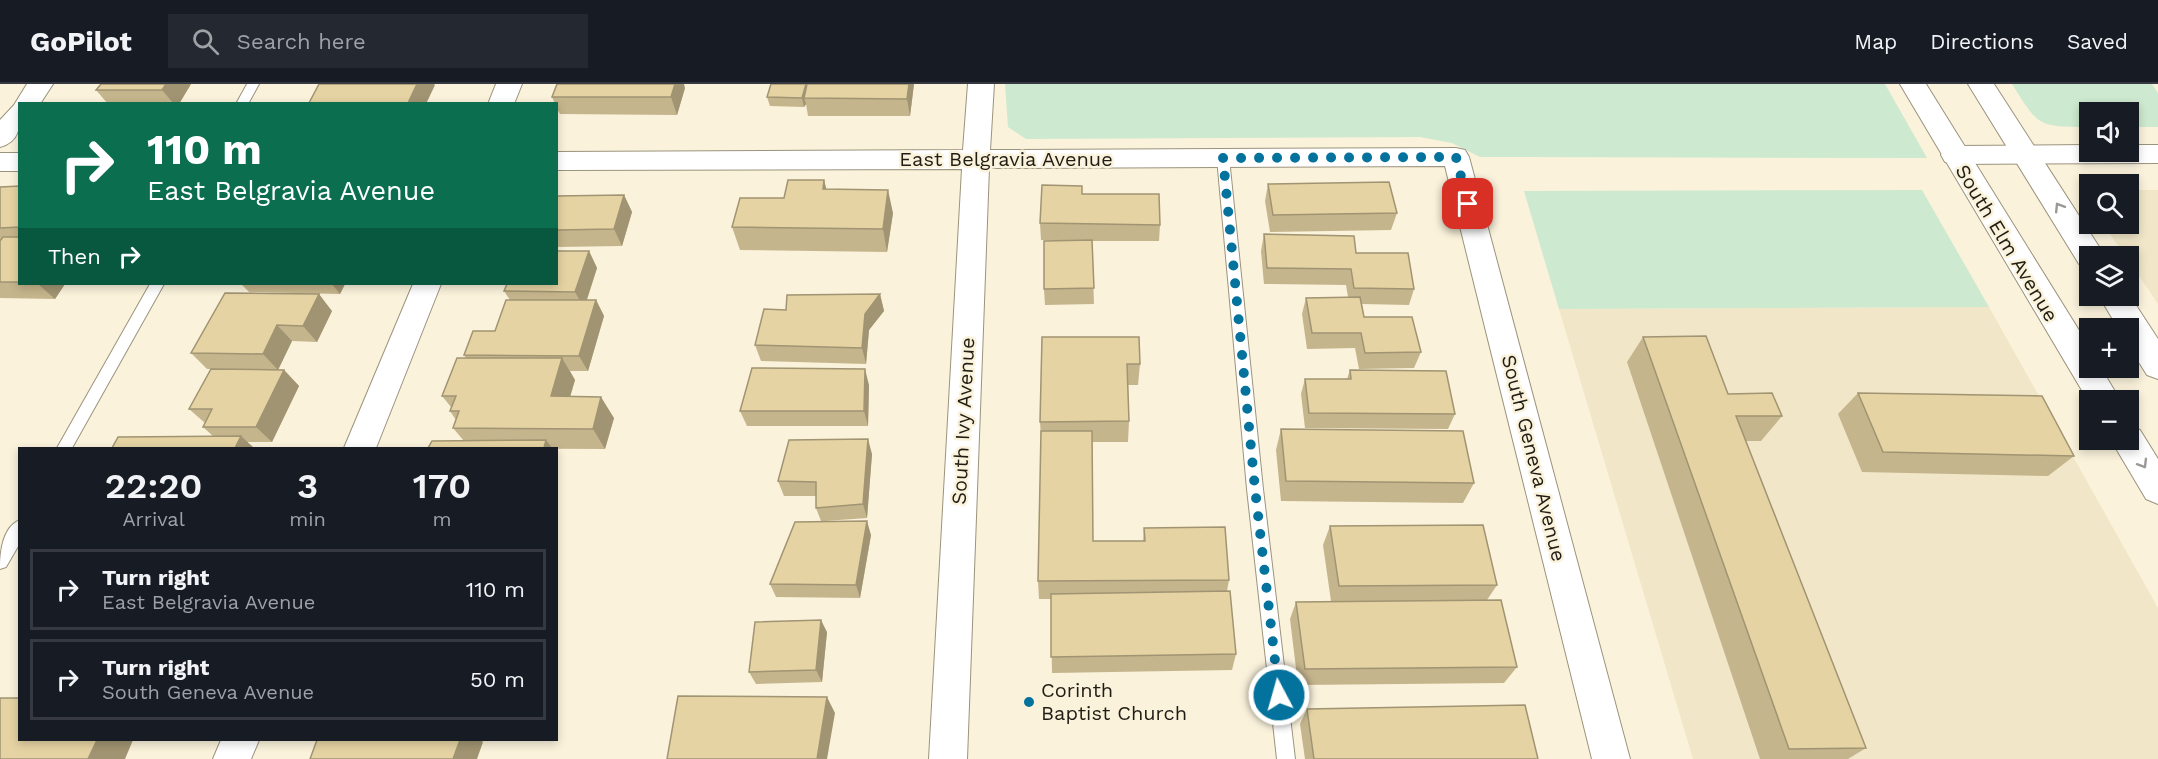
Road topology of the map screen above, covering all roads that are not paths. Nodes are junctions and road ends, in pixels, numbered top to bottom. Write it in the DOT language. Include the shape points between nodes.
graph roads {
  1 [pos="40,84"];
  2 [pos="254,84"];
  3 [pos="509,84"];
  4 [pos="981,84"];
  5 [pos="1913,84"];
  6 [pos="1981,84"];
  7 [pos="27,102"];
  8 [pos="243,102"];
  9 [pos="502,102"];
  10 [pos="18,115"];
  11 [pos="0,138"];
  12 [pos="2158,154"];
  13 [pos="1954,155"];
  14 [pos="2026,155"];
  15 [pos="1456,157"];
  16 [pos="1223,158"];
  17 [pos="976,159"];
  18 [pos="558,160"];
  19 [pos="0,162"];
  20 [pos="18,162"];
  21 [pos="2084,246"];
  22 [pos="157,285"];
  23 [pos="427,285"];
  24 [pos="2120,306"];
  25 [pos="2158,366"];
  26 [pos="2098,390"];
  27 [pos="65,447"];
  28 [pos="360,447"];
  29 [pos="2134,450"];
  30 [pos="2158,489"];
  31 [pos="18,530"];
  32 [pos="0,562"];
  33 [pos="240,741"];
  34 [pos="232,759"];
  35 [pos="948,759"];
  36 [pos="1286,759"];
  37 [pos="1611,759"];
  1 -- 7 [label="street"];
  2 -- 8 [label="lane"];
  3 -- 9 [label="street"];
  4 -- 17 [label="street, South Ivy Avenue"];
  5 -- 13 [label="main road, South Elm Avenue"];
  6 -- 14 [label="main road"];
  10 -- 11 [label="street"];
  12 -- 14 [label="street"];
  13 -- 14 [label="street"];
  13 -- 26 [label="main road, South Elm Avenue"];
  21 -- 14 [label="main road, one-way"];
  15 -- 16 [label="street, East Belgravia Avenue"];
  15 -- 37 [label="street, South Geneva Avenue"];
  16 -- 17 [label="street, East Belgravia Avenue"];
  16 -- 36 [label="lane"];
  17 -- 18 [label="street, East Belgravia Avenue"];
  17 -- 35 [label="street, South Ivy Avenue"];
  19 -- 20 [label="street"];
  22 -- 27 [label="lane"];
  23 -- 28 [label="street"];
  24 -- 25 [label="main road"];
  29 -- 30 [label="main road, one-way"];
  31 -- 32 [label="lane"];
  33 -- 34 [label="street"];
}
